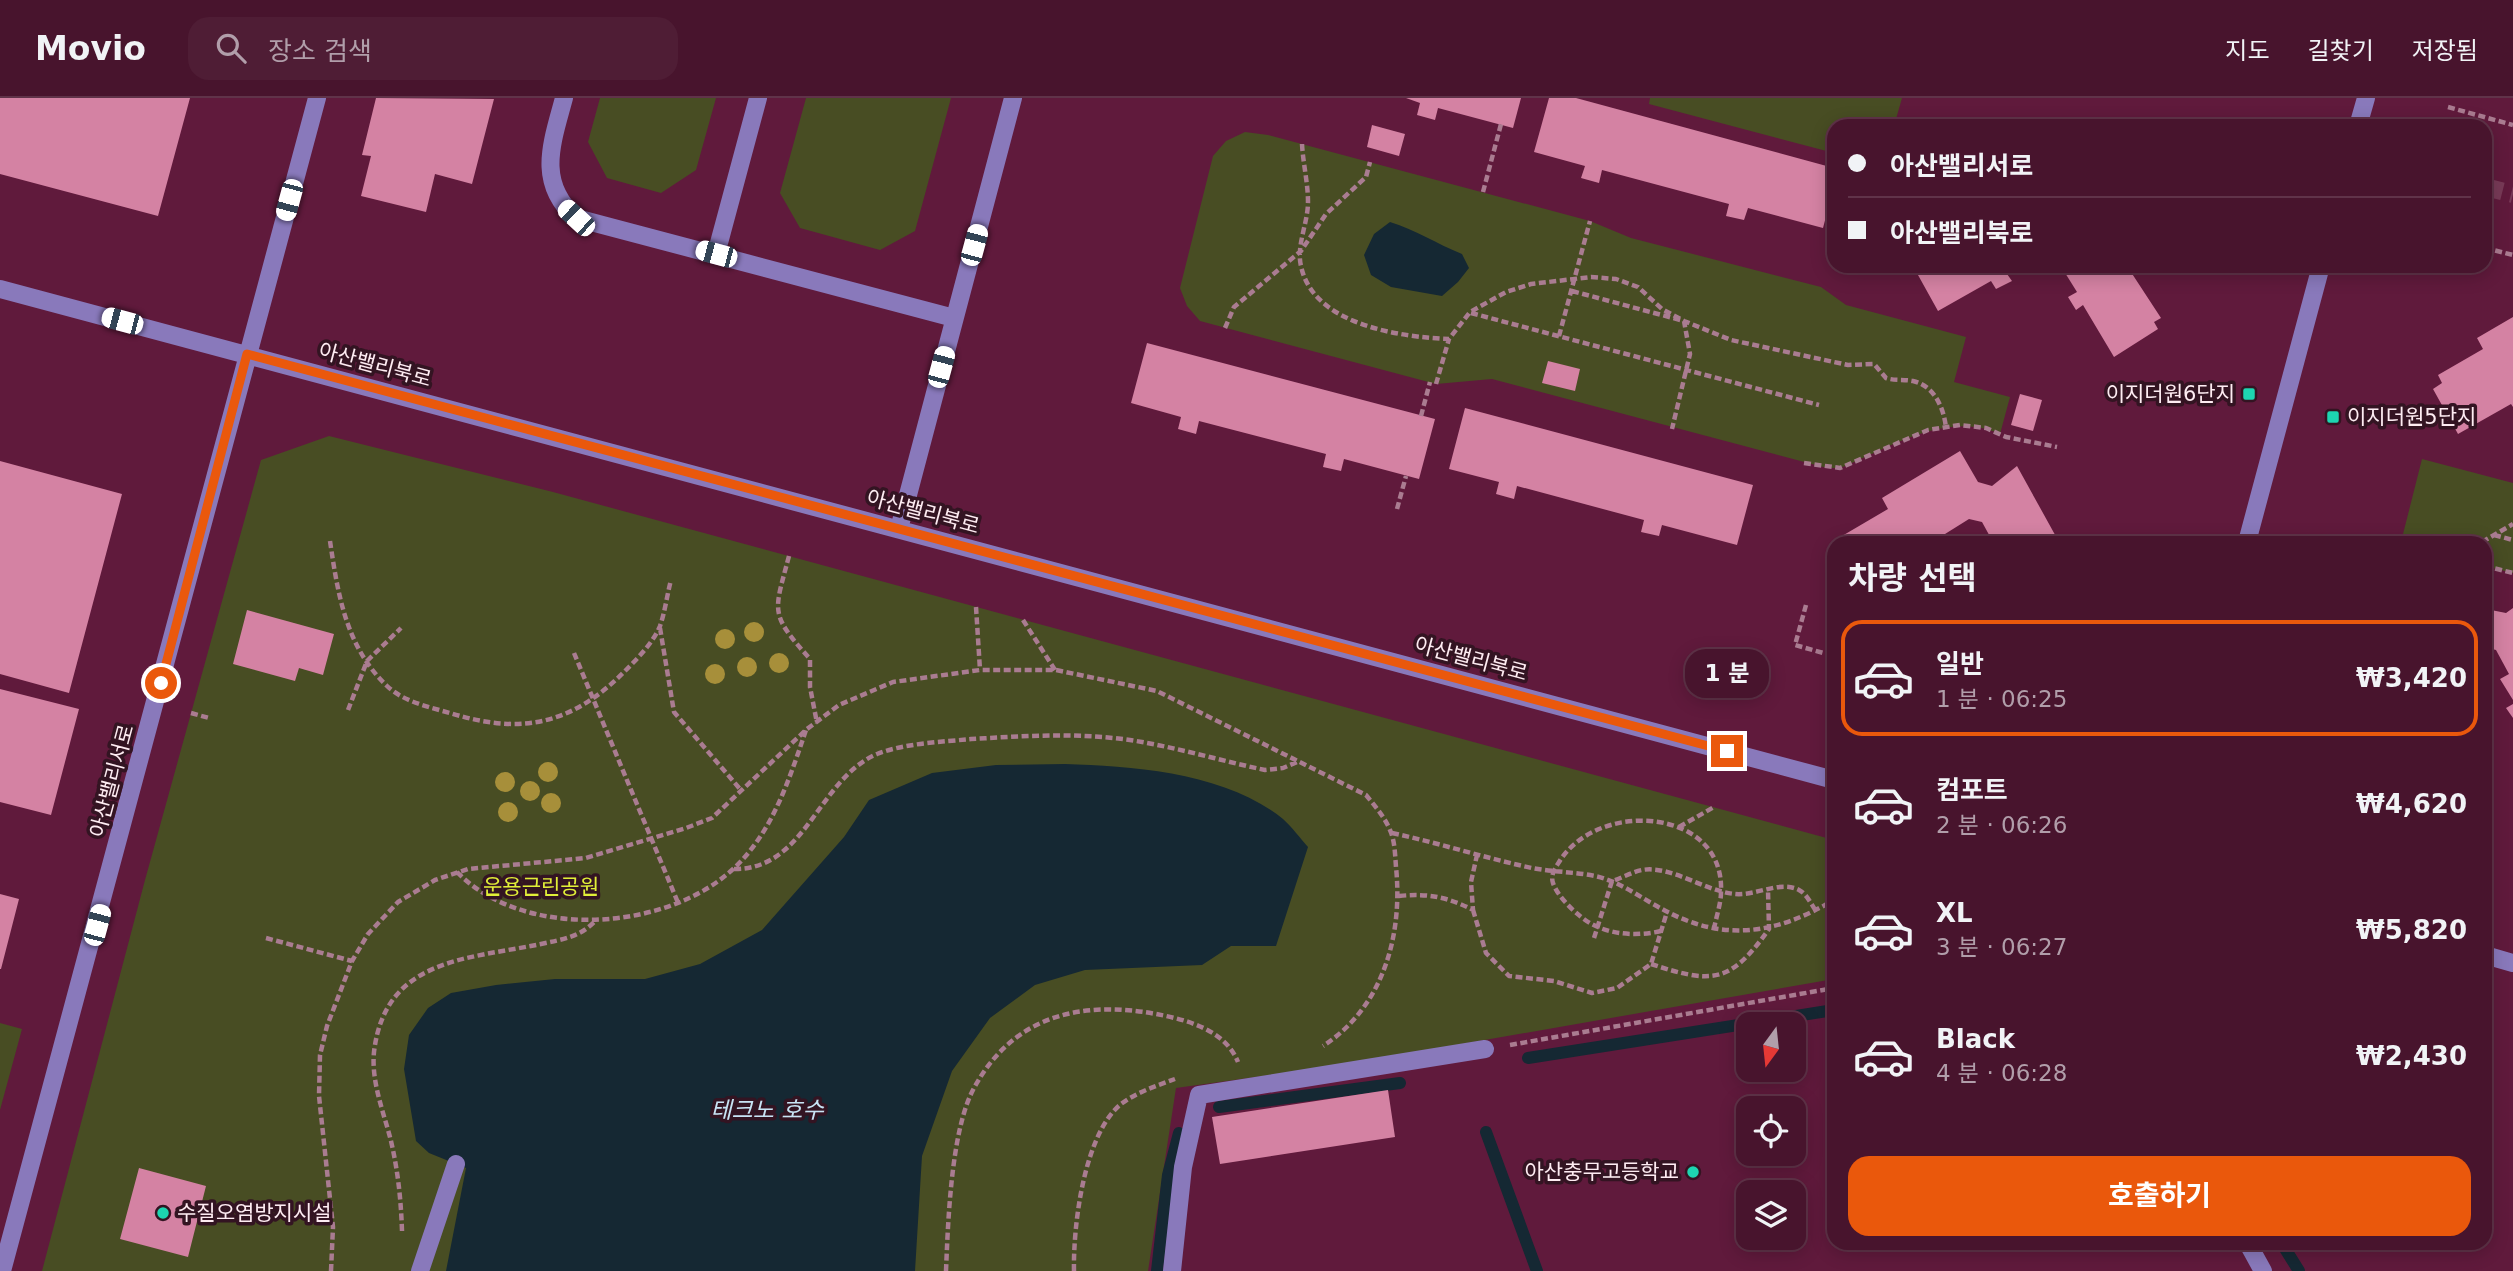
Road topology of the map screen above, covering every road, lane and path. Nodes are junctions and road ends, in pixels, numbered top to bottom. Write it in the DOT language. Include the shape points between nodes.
graph roads {
  1 [pos="317,98"];
  2 [pos="564,98"];
  3 [pos="758,98"];
  4 [pos="1013,98"];
  5 [pos="2366,98"];
  6 [pos="2448,107"];
  7 [pos="2360,119"];
  8 [pos="2491,119"];
  9 [pos="2492,119"];
  10 [pos="1501,124"];
  11 [pos="2513,125"];
  12 [pos="1302,144"];
  13 [pos="1370,162"];
  14 [pos="1483,192"];
  15 [pos="1590,221"];
  16 [pos="2492,250"];
  17 [pos="1301,251"];
  18 [pos="716,254"];
  19 [pos="2513,255"];
  20 [pos="2319,273"];
  21 [pos="1575,279"];
  22 [pos="0,289"];
  23 [pos="1572,291"];
  24 [pos="1470,312"];
  25 [pos="954,318"];
  26 [pos="1684,321"];
  27 [pos="1225,328"];
  28 [pos="1559,336"];
  29 [pos="1449,339"];
  30 [pos="247,354"];
  31 [pos="1687,371"];
  32 [pos="1819,405"];
  33 [pos="1421,416"];
  34 [pos="1946,428"];
  35 [pos="1672,429"];
  36 [pos="2057,447"];
  37 [pos="1804,463"];
  38 [pos="1406,476"];
  39 [pos="1397,509"];
  40 [pos="2513,524"];
  41 [pos="899,529"];
  42 [pos="2494,535"];
  43 [pos="2249,536"];
  44 [pos="2513,540"];
  45 [pos="330,541"];
  46 [pos="789,556"];
  47 [pos="2492,568"];
  48 [pos="2513,573"];
  49 [pos="671,580"];
  50 [pos="1806,605"];
  51 [pos="975,607"];
  52 [pos="1023,620"];
  53 [pos="401,628"];
  54 [pos="660,628"];
  55 [pos="574,653"];
  56 [pos="1827,654"];
  57 [pos="367,661"];
  58 [pos="980,670"];
  59 [pos="1056,670"];
  60 [pos="595,699"];
  61 [pos="348,710"];
  62 [pos="191,713"];
  63 [pos="209,718"];
  64 [pos="817,723"];
  65 [pos="807,729"];
  66 [pos="1298,761"];
  67 [pos="1827,778"];
  68 [pos="740,789"];
  69 [pos="1714,807"];
  70 [pos="1678,828"];
  71 [pos="1392,833"];
  72 [pos="652,839"];
  73 [pos="1477,855"];
  74 [pos="734,869"];
  75 [pos="457,872"];
  76 [pos="1553,872"];
  77 [pos="1612,881"];
  78 [pos="1768,890"];
  79 [pos="1721,891"];
  80 [pos="1399,896"];
  81 [pos="1827,904"];
  82 [pos="679,905"];
  83 [pos="1473,909"];
  84 [pos="1816,911"];
  85 [pos="1667,912"];
  86 [pos="597,919"];
  87 [pos="1598,926"];
  88 [pos="1714,929"];
  89 [pos="1769,929"];
  90 [pos="1661,931"];
  91 [pos="266,938"];
  92 [pos="1594,938"];
  93 [pos="2492,957"];
  94 [pos="352,961"];
  95 [pos="2513,963"];
  96 [pos="1651,964"];
  97 [pos="1827,989"];
  98 [pos="1321,1047"];
  99 [pos="1485,1049"];
  100 [pos="1250,1061"];
  101 [pos="1238,1063"];
  102 [pos="1227,1065"];
  103 [pos="1181,1077"];
  104 [pos="456,1164"];
  105 [pos="403,1238"];
  106 [pos="2251,1250"];
  107 [pos="2,1271"];
  108 [pos="331,1271"];
  109 [pos="420,1271"];
  110 [pos="946,1271"];
  111 [pos="1074,1271"];
  112 [pos="1172,1271"];
  113 [pos="2263,1271"];
  1 -- 30 [label="street, 아산밸리서로"];
  2 -- 18 [label="street" via="552,142 550,176 561,204 576,218"];
  3 -- 18 [label="street"];
  4 -- 25 [label="street"];
  5 -- 7 [label="street"];
  6 -- 8 [label="path"];
  9 -- 11 [label="path"];
  10 -- 14 [label="path"];
  12 -- 17 [label="path" via="1308,201"];
  13 -- 17 [label="path" via="1366,177 1326,214"];
  15 -- 21 [label="path"];
  16 -- 19 [label="path"];
  17 -- 27 [label="path" via="1234,307"];
  17 -- 29 [label="path" via="1301,266 1309,284 1333,310 1388,332"];
  18 -- 25 [label="street"];
  20 -- 43 [label="street"];
  21 -- 23 [label="path"];
  21 -- 24 [label="path" via="1531,284"];
  21 -- 26 [label="path" via="1591,277 1638,287"];
  22 -- 30 [label="street, 아산밸리북로"];
  23 -- 26 [label="path"];
  23 -- 28 [label="path"];
  24 -- 28 [label="path"];
  24 -- 29 [label="path"];
  25 -- 41 [label="street"];
  26 -- 31 [label="path" via="1690,354"];
  26 -- 34 [label="path" via="1747,345 1848,365 1874,364 1886,378 1917,382 1930,390 1940,403"];
  28 -- 31 [label="path"];
  29 -- 33 [label="path"];
  30 -- 41 [label="street, 아산밸리북로"];
  30 -- 107 [label="street, 아산밸리서로"];
  31 -- 32 [label="path"];
  31 -- 35 [label="path"];
  34 -- 36 [label="path" via="1986,428 2006,437"];
  34 -- 37 [label="path" via="1928,430 1840,468"];
  38 -- 39 [label="path"];
  40 -- 42 [label="path"];
  41 -- 67 [label="street, 아산밸리북로"];
  42 -- 44 [label="path"];
  45 -- 57 [label="path" via="342,609 355,646"];
  46 -- 64 [label="path" via="775,608 786,633 810,659"];
  47 -- 48 [label="path"];
  49 -- 54 [label="path"];
  50 -- 56 [label="path" via="1795,645"];
  51 -- 58 [label="path"];
  52 -- 59 [label="path"];
  53 -- 57 [label="path"];
  54 -- 60 [label="path" via="638,658"];
  54 -- 68 [label="path" via="674,712"];
  55 -- 60 [label="path"];
  57 -- 60 [label="path" via="388,688 404,699 482,723 537,723 569,714"];
  57 -- 61 [label="path"];
  58 -- 59 [label="path"];
  58 -- 64 [label="path" via="893,682 839,705"];
  59 -- 66 [label="path" via="1157,691"];
  60 -- 72 [label="path"];
  62 -- 63 [label="path"];
  64 -- 65 [label="path"];
  65 -- 68 [label="path"];
  65 -- 74 [label="path" via="777,808"];
  66 -- 71 [label="path" via="1366,795"];
  66 -- 74 [label="path" via="1265,770 1136,741 1086,735 947,741 900,749 878,754 845,775 809,825 772,860 751,869"];
  68 -- 72 [label="path" via="712,818"];
  69 -- 70 [label="path"];
  70 -- 76 [label="path" via="1640,820 1605,825 1581,836"];
  70 -- 79 [label="path" via="1710,851"];
  71 -- 73 [label="path"];
  71 -- 80 [label="path"];
  72 -- 75 [label="path" via="586,858"];
  72 -- 82 [label="path"];
  73 -- 76 [label="path"];
  73 -- 83 [label="path" via="1471,881"];
  74 -- 82 [label="path"];
  75 -- 86 [label="path" via="475,890 504,903 565,919"];
  75 -- 94 [label="path" via="398,902"];
  76 -- 77 [label="path"];
  76 -- 87 [label="path" via="1553,883 1571,909"];
  77 -- 79 [label="path" via="1643,870 1667,870 1695,885"];
  77 -- 85 [label="path"];
  77 -- 87 [label="path"];
  78 -- 79 [label="path" via="1737,895"];
  78 -- 84 [label="path" via="1799,890"];
  78 -- 89 [label="path"];
  79 -- 88 [label="path"];
  80 -- 83 [label="path" via="1423,894"];
  80 -- 98 [label="path" via="1394,938 1377,987 1359,1015"];
  81 -- 84 [label="path"];
  82 -- 86 [label="path"];
  83 -- 96 [label="path" via="1486,953 1509,976 1554,981 1592,993 1617,988"];
  84 -- 89 [label="path"];
  85 -- 88 [label="path"];
  85 -- 90 [label="path"];
  86 -- 105 [label="path" via="580,935 452,961 411,980 395,995 374,1054 375,1077 401,1189"];
  87 -- 90 [label="path" via="1628,936"];
  87 -- 92 [label="path"];
  88 -- 89 [label="path"];
  89 -- 96 [label="path" via="1744,961 1728,973 1692,978"];
  90 -- 96 [label="path"];
  91 -- 94 [label="path"];
  93 -- 95 [label="street"];
  94 -- 108 [label="path" via="320,1055 319,1096 333,1227"];
  97 -- 99 [label="path"];
  99 -- 112 [label="street" via="1199,1095 1183,1167"];
  100 -- 101 [label="path"];
  101 -- 102 [label="path"];
  101 -- 110 [label="path" via="1232,1046 1213,1032 1152,1013 1089,1009 1032,1026 1007,1045 973,1089 961,1126"];
  103 -- 111 [label="path" via="1146,1089 1102,1126 1077,1214"];
  104 -- 109 [label="street"];
  106 -- 113 [label="street"];
}
